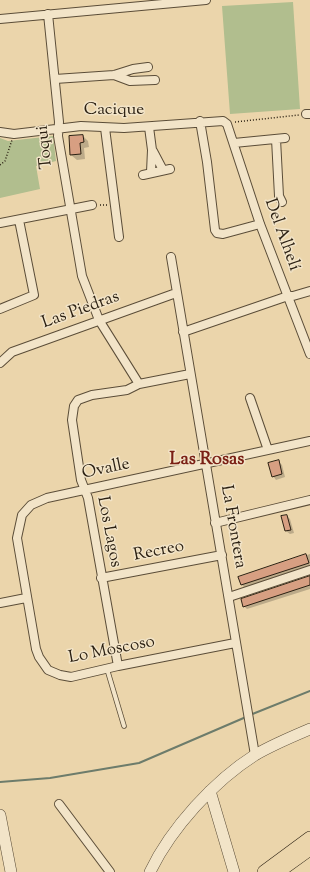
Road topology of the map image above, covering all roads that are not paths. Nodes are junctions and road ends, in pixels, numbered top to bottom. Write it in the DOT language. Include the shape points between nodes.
graph roads {
  1 [pos="206,0"];
  2 [pos="48,14"];
  3 [pos="0,19"];
  4 [pos="114,75"];
  5 [pos="54,79"];
  6 [pos="200,122"];
  7 [pos="227,124"];
  8 [pos="149,127"];
  9 [pos="105,128"];
  10 [pos="59,130"];
  11 [pos="0,132"];
  12 [pos="285,138"];
  13 [pos="276,139"];
  14 [pos="263,140"];
  15 [pos="234,143"];
  16 [pos="152,150"];
  17 [pos="277,152"];
  18 [pos="151,172"];
  19 [pos="143,174"];
  20 [pos="282,202"];
  21 [pos="92,205"];
  22 [pos="70,209"];
  23 [pos="19,220"];
  24 [pos="0,224"];
  25 [pos="260,224"];
  26 [pos="119,237"];
  27 [pos="171,257"];
  28 [pos="310,291"];
  29 [pos="176,292"];
  30 [pos="288,296"];
  31 [pos="0,309"];
  32 [pos="99,320"];
  33 [pos="183,332"];
  34 [pos="310,354"];
  35 [pos="0,363"];
  36 [pos="190,374"];
  37 [pos="140,384"];
  38 [pos="250,398"];
  39 [pos="310,441"];
  40 [pos="268,450"];
  41 [pos="206,464"];
  42 [pos="84,489"];
  43 [pos="310,500"];
  44 [pos="215,522"];
  45 [pos="222,555"];
  46 [pos="310,570"];
  47 [pos="101,578"];
  48 [pos="229,597"];
  49 [pos="26,598"];
  50 [pos="0,603"];
  51 [pos="235,643"];
  52 [pos="118,666"];
  53 [pos="107,668"];
  54 [pos="124,726"];
  55 [pos="310,729"];
  56 [pos="255,755"];
  57 [pos="210,791"];
  58 [pos="59,804"];
  59 [pos="0,815"];
  60 [pos="310,838"];
  61 [pos="310,849"];
  62 [pos="11,872"];
  63 [pos="110,872"];
  64 [pos="150,872"];
  65 [pos="234,872"];
  66 [pos="264,872"];
  67 [pos="278,872"];
  1 -- 2 [label="street"];
  2 -- 3 [label="street"];
  2 -- 5 [label="street, Toqui"];
  4 -- 4 [label="street" via="148,64 152,80 130,81"];
  4 -- 5 [label="street"];
  5 -- 10 [label="street, Toqui"];
  6 -- 7 [label="street, Cacique" via="215,120"];
  6 -- 8 [label="street, Cacique"];
  6 -- 25 [label="street" via="215,230 222,234"];
  7 -- 15 [label="street, Del Alhelí"];
  8 -- 9 [label="street, Cacique"];
  8 -- 16 [label="street"];
  9 -- 10 [label="street, Cacique" via="81,126"];
  9 -- 26 [label="street"];
  10 -- 11 [label="street, Cacique" via="14,134"];
  10 -- 22 [label="street, Toqui"];
  12 -- 13 [label="street"];
  13 -- 14 [label="street"];
  13 -- 17 [label="street"];
  14 -- 15 [label="street"];
  14 -- 17 [label="street"];
  15 -- 25 [label="street, Del Alhelí"];
  16 -- 18 [label="street"];
  16 -- 18 [label="street" via="166,170"];
  17 -- 20 [label="street" via="279,196"];
  18 -- 19 [label="street"];
  21 -- 22 [label="street"];
  22 -- 23 [label="street"];
  22 -- 32 [label="street, Toqui" via="82,276"];
  23 -- 24 [label="street"];
  23 -- 31 [label="street" via="34,295"];
  25 -- 30 [label="street, Del Alhelí"];
  27 -- 29 [label="street, La Frontera"];
  28 -- 30 [label="street"];
  29 -- 32 [label="street, Las Piedras"];
  29 -- 33 [label="street, La Frontera"];
  30 -- 33 [label="street"];
  30 -- 34 [label="street, Del Alhelí"];
  32 -- 35 [label="street, Las Piedras" via="12,352"];
  32 -- 37 [label="street, Toqui"];
  33 -- 36 [label="street, La Frontera"];
  36 -- 37 [label="street, Los Lagos"];
  36 -- 41 [label="street, La Frontera"];
  37 -- 42 [label="street, Los Lagos" via="127,390 83,397 74,406 72,420"];
  38 -- 40 [label="street"];
  39 -- 40 [label="street, Ovalle"];
  40 -- 41 [label="street, Ovalle"];
  41 -- 42 [label="street, Ovalle"];
  41 -- 44 [label="street, La Frontera"];
  42 -- 47 [label="street, Los Lagos" via="88,498"];
  42 -- 49 [label="street, Ovalle" via="40,500 22,515 17,538"];
  43 -- 44 [label="street"];
  44 -- 45 [label="street, La Frontera"];
  45 -- 47 [label="street, Recreo"];
  45 -- 48 [label="street, La Frontera"];
  46 -- 48 [label="street"];
  47 -- 52 [label="street, Los Lagos"];
  48 -- 51 [label="street, La Frontera"];
  49 -- 50 [label="street"];
  49 -- 53 [label="street, Lo Moscoso" via="36,649 48,670 71,677"];
  51 -- 52 [label="street, Lo Moscoso"];
  51 -- 56 [label="street, La Frontera"];
  52 -- 53 [label="street, Lo Moscoso"];
  53 -- 54 [label="lane"];
  55 -- 56 [label="street"];
  56 -- 57 [label="street"];
  57 -- 64 [label="street" via="177,829"];
  57 -- 65 [label="street"];
  58 -- 63 [label="street"];
  59 -- 62 [label="street"];
  60 -- 66 [label="main road"];
  61 -- 67 [label="main road"];
}
